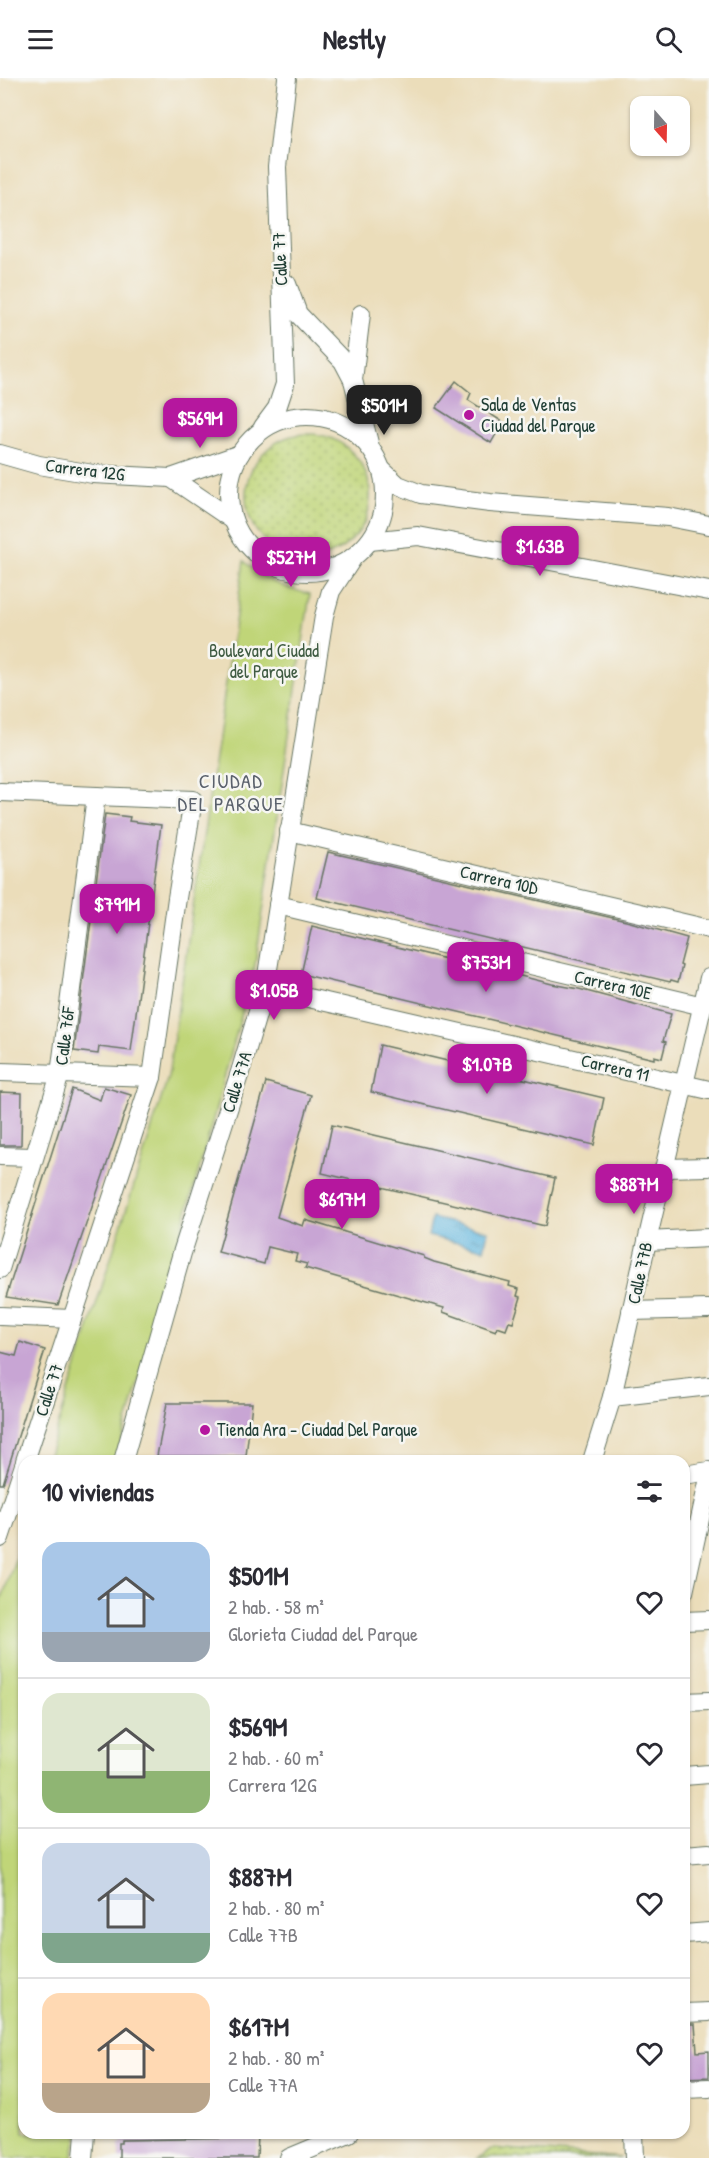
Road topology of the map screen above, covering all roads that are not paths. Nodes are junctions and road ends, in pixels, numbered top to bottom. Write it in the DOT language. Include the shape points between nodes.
graph roads {
  1 [pos="287,78"];
  2 [pos="281,269"];
  3 [pos="360,314"];
  4 [pos="353,380"];
  5 [pos="258,434"];
  6 [pos="370,447"];
  7 [pos="0,454"];
  8 [pos="240,454"];
  9 [pos="381,469"];
  10 [pos="171,478"];
  11 [pos="233,520"];
  12 [pos="709,525"];
  13 [pos="370,541"];
  14 [pos="352,559"];
  15 [pos="709,591"];
  16 [pos="0,792"];
  17 [pos="96,796"];
  18 [pos="289,831"];
  19 [pos="278,905"];
  20 [pos="709,929"];
  21 [pos="709,978"];
  22 [pos="265,988"];
  23 [pos="703,1006"];
  24 [pos="704,1025"];
  25 [pos="0,1072"];
  26 [pos="60,1074"];
  27 [pos="153,1077"];
  28 [pos="684,1083"];
  29 [pos="709,1090"];
  30 [pos="0,1156"];
  31 [pos="33,1157"];
  32 [pos="709,1167"];
  33 [pos="664,1168"];
  34 [pos="709,1238"];
  35 [pos="647,1241"];
  36 [pos="0,1269"];
  37 [pos="709,1309"];
  38 [pos="631,1311"];
  39 [pos="0,1316"];
  40 [pos="72,1319"];
  41 [pos="709,1386"];
  42 [pos="612,1397"];
  43 [pos="28,1455"];
  44 [pos="125,1455"];
  45 [pos="594,1455"];
  46 [pos="709,1471"];
  47 [pos="690,1473"];
  48 [pos="709,1478"];
  49 [pos="18,1484"];
  50 [pos="0,1538"];
  51 [pos="696,1542"];
  52 [pos="690,1567"];
  53 [pos="709,1620"];
  54 [pos="690,1621"];
  55 [pos="709,1701"];
  56 [pos="690,1702"];
  57 [pos="709,1774"];
  58 [pos="690,1776"];
  59 [pos="709,1853"];
  60 [pos="690,1855"];
  61 [pos="709,1932"];
  62 [pos="690,1934"];
  63 [pos="709,2012"];
  64 [pos="690,2013"];
  65 [pos="709,2088"];
  66 [pos="690,2089"];
  67 [pos="85,2139"];
  68 [pos="335,2139"];
  69 [pos="634,2139"];
  70 [pos="83,2158"];
  71 [pos="289,2158"];
  72 [pos="635,2158"];
  1 -- 2 [label="street, Calle 77" via="277,167"];
  2 -- 4 [label="street" via="298,314 343,361"];
  2 -- 5 [label="street, Calle 77" via="285,384 277,408"];
  3 -- 4 [label="street"];
  4 -- 6 [label="street"];
  5 -- 6 [label="street" via="280,421 304,416 329,419 352,429"];
  5 -- 8 [label="street"];
  6 -- 9 [label="street"];
  7 -- 10 [label="street, Carrera 12G" via="93,474"];
  8 -- 10 [label="street, Carrera 12G"];
  8 -- 11 [label="street" via="231,474"];
  9 -- 12 [label="street" via="398,485 421,494 668,517"];
  9 -- 13 [label="street" via="386,493 382,518"];
  10 -- 11 [label="street"];
  11 -- 14 [label="street" via="243,540 261,558 282,569 306,573 330,569"];
  13 -- 14 [label="street"];
  13 -- 15 [label="street" via="418,536"];
  14 -- 18 [label="street, Calle 77A" via="331,591 324,616"];
  16 -- 17 [label="street"];
  17 -- 26 [label="street, Calle 76F"];
  17 -- 27 [label="street, Calle 77" via="193,800"];
  18 -- 19 [label="street, Calle 77A"];
  18 -- 20 [label="street, Carrera 10D"];
  19 -- 22 [label="street, Calle 77A"];
  19 -- 23 [label="street, Carrera 10E"];
  21 -- 23 [label="street, Calle 77B"];
  22 -- 28 [label="street, Carrera 11"];
  22 -- 44 [label="street, Calle 77A" via="182,1253"];
  23 -- 24 [label="street, Calle 77B"];
  24 -- 28 [label="street, Calle 77B"];
  25 -- 26 [label="street"];
  26 -- 27 [label="street"];
  26 -- 31 [label="street, Calle 76F"];
  27 -- 40 [label="street, Calle 77"];
  28 -- 29 [label="street, Carrera 11"];
  28 -- 33 [label="street, Calle 77B"];
  30 -- 31 [label="street"];
  31 -- 36 [label="street, Calle 76F"];
  32 -- 33 [label="street"];
  33 -- 35 [label="street, Calle 77B"];
  34 -- 35 [label="street"];
  35 -- 38 [label="street, Calle 77B"];
  37 -- 38 [label="street"];
  38 -- 42 [label="street, Calle 77B"];
  39 -- 40 [label="street"];
  40 -- 43 [label="street, Calle 77"];
  41 -- 42 [label="street"];
  42 -- 45 [label="street, Calle 77B"];
  46 -- 47 [label="street"];
  48 -- 51 [label="street"];
  49 -- 50 [label="street, Calle 77"];
  51 -- 52 [label="street"];
  53 -- 54 [label="street"];
  55 -- 56 [label="street"];
  57 -- 58 [label="street"];
  59 -- 60 [label="street"];
  61 -- 62 [label="street"];
  63 -- 64 [label="street"];
  65 -- 66 [label="street"];
  67 -- 70 [label="street"];
  68 -- 71 [label="street"];
  69 -- 72 [label="street"];
}
